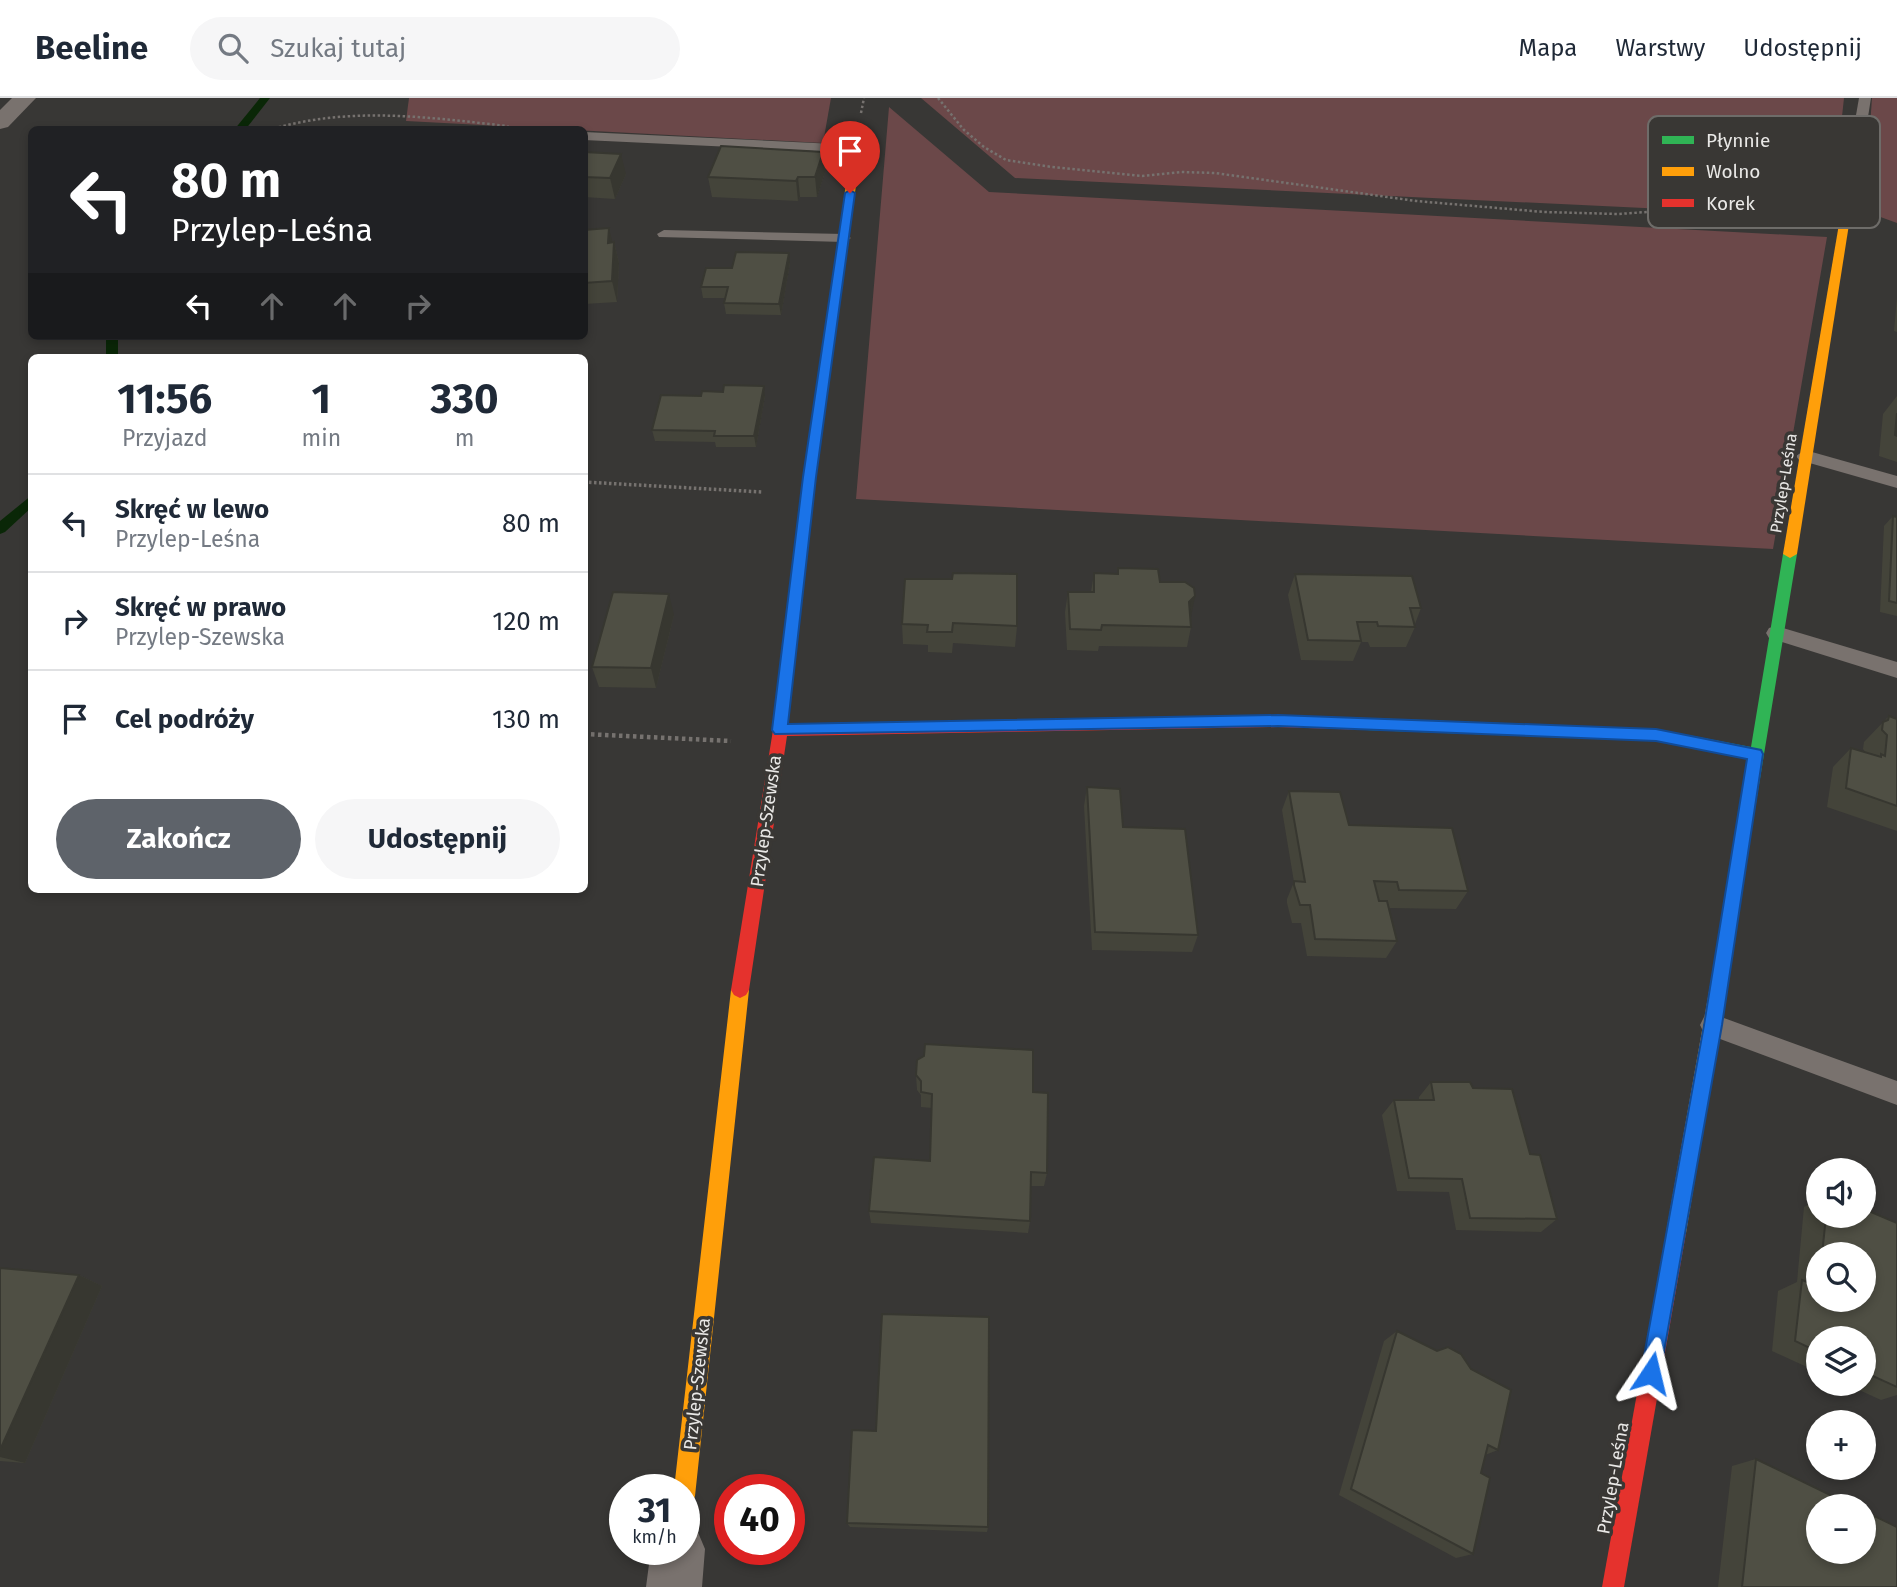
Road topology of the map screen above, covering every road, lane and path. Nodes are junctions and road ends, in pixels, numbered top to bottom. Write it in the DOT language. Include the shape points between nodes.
graph roads {
  1 [pos="25,98"];
  2 [pos="938,98"];
  3 [pos="1865,98"];
  4 [pos="1862,116"];
  5 [pos="0,122"];
  6 [pos="279,126"];
  7 [pos="507,126"];
  8 [pos="588,136"];
  9 [pos="856,149"];
  10 [pos="1254,174"];
  11 [pos="1253,180"];
  12 [pos="1648,212"];
  13 [pos="1842,228"];
  14 [pos="664,234"];
  15 [pos="844,238"];
  16 [pos="1805,456"];
  17 [pos="588,482"];
  18 [pos="1897,482"];
  19 [pos="807,504"];
  20 [pos="1776,633"];
  21 [pos="1897,670"];
  22 [pos="780,730"];
  23 [pos="588,734"];
  24 [pos="777,747"];
  25 [pos="1755,754"];
  26 [pos="1713,1025"];
  27 [pos="1897,1093"];
  28 [pos="686,1474"];
  29 [pos="676,1565"];
  30 [pos="674,1587"];
  31 [pos="1613,1587"];
  1 -- 5 [label="street"];
  2 -- 11 [label="path" via="964,130 1006,160 1142,176 1215,173"];
  3 -- 4 [label="lane"];
  6 -- 7 [label="path" via="327,114"];
  8 -- 9 [label="lane"];
  9 -- 15 [label="street, Przylep-Szewska"];
  10 -- 11 [label="path"];
  11 -- 12 [label="path" via="1544,212"];
  13 -- 16 [label="street, Przylep-Leśna"];
  14 -- 15 [label="lane"];
  15 -- 19 [label="street, Przylep-Szewska"];
  16 -- 18 [label="lane"];
  16 -- 20 [label="street, Przylep-Leśna"];
  17 -- 19 [label="path" via="778,493"];
  19 -- 22 [label="street, Przylep-Szewska"];
  20 -- 21 [label="lane"];
  20 -- 25 [label="street, Przylep-Leśna"];
  22 -- 24 [label="street, Przylep-Szewska"];
  22 -- 25 [label="street" via="1278,720 1656,735"];
  23 -- 24 [label="path"];
  24 -- 28 [label="street, Przylep-Szewska" via="740,992"];
  25 -- 26 [label="street, Przylep-Leśna"];
  26 -- 27 [label="lane"];
  26 -- 31 [label="street, Przylep-Leśna"];
  29 -- 30 [label="street"];
}
